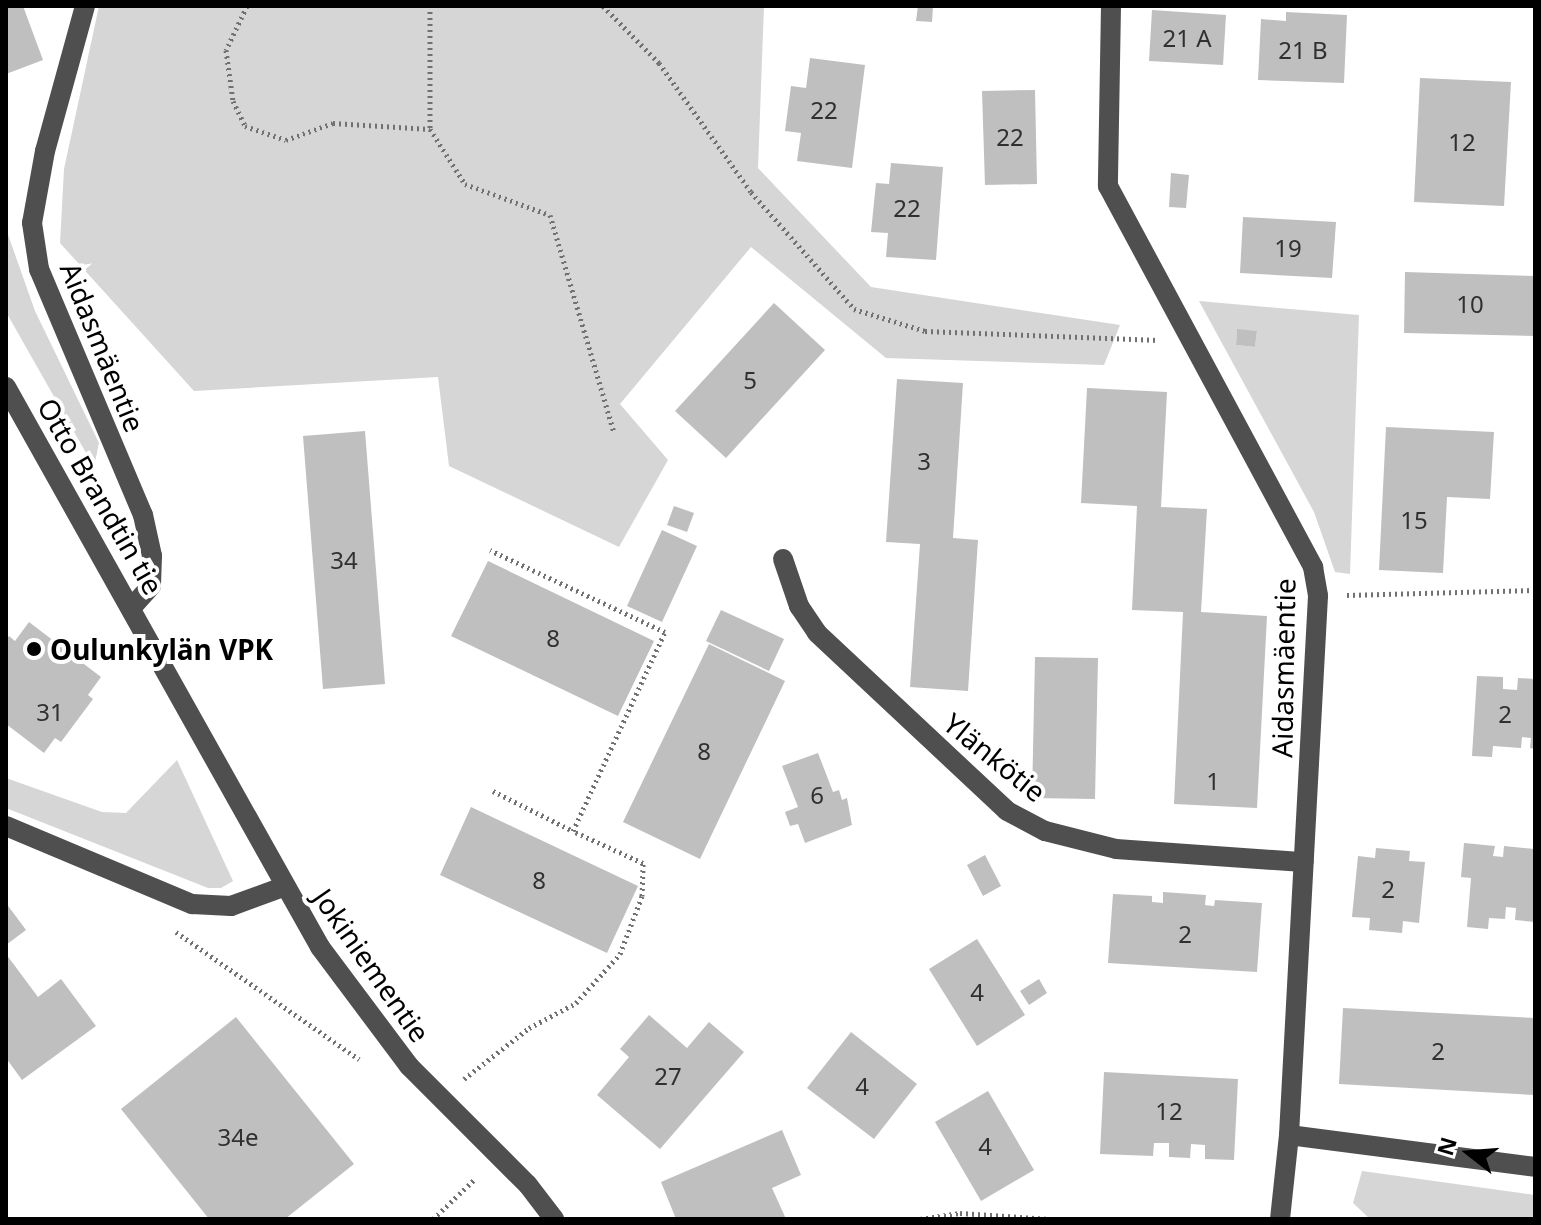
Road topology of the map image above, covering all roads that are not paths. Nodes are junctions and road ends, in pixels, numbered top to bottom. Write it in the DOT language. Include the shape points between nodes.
graph roads {
  1 [pos="85,6"];
  2 [pos="1111,6"];
  3 [pos="6,387"];
  4 [pos="783,559"];
  5 [pos="132,607"];
  6 [pos="6,826"];
  7 [pos="1304,862"];
  8 [pos="283,887"];
  9 [pos="1289,1135"];
  10 [pos="1535,1167"];
  11 [pos="1284,1218"];
  12 [pos="554,1219"];
  1 -- 5 [label="street, Aidasmäentie" via="45,151 32,223 39,269 143,515 152,556 151,586"];
  2 -- 7 [label="street, Aidasmäentie" via="1108,186 1313,567 1318,596"];
  3 -- 5 [label="street, Otto Brandtin tie"];
  4 -- 7 [label="street, Ylänkötie" via="799,606 817,633 1007,811 1045,831 1116,849"];
  5 -- 8 [label="street, Otto Brandtin tie"];
  6 -- 8 [label="street, Jokiniementie" via="192,904 231,906"];
  7 -- 9 [label="street, Aidasmäentie"];
  8 -- 12 [label="street, Jokiniementie" via="409,1066 528,1185"];
  9 -- 10 [label="street"];
  9 -- 11 [label="street, Aidasmäentie"];
}
